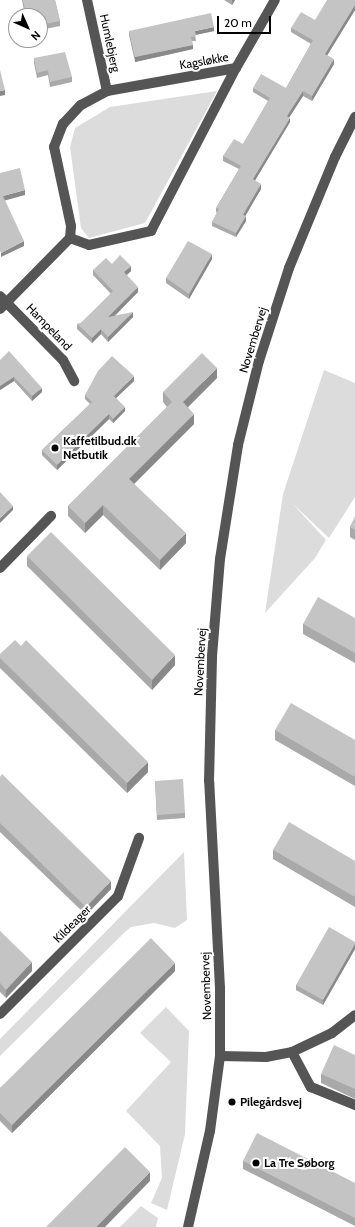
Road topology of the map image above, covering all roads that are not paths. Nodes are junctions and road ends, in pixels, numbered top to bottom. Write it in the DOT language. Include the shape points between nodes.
graph roads {
  1 [pos="87,0"];
  2 [pos="275,0"];
  3 [pos="236,68"];
  4 [pos="107,91"];
  5 [pos="355,117"];
  6 [pos="70,238"];
  7 [pos="2,303"];
  8 [pos="74,381"];
  9 [pos="51,516"];
  10 [pos="0,568"];
  11 [pos="140,838"];
  12 [pos="0,1014"];
  13 [pos="355,1015"];
  14 [pos="292,1052"];
  15 [pos="220,1056"];
  16 [pos="355,1105"];
  17 [pos="188,1227"];
  1 -- 4 [label="street, Humlebjerg"];
  2 -- 3 [label="street"];
  3 -- 4 [label="street, Kagsløkke"];
  3 -- 6 [label="street, Kagsløkke" via="151,231 89,245"];
  4 -- 6 [label="street, Kagsløkke" via="81,105 63,124 54,147 71,226"];
  5 -- 15 [label="street, Novembervej" via="335,157 289,268 259,360 238,445 220,560 212,656 209,781 220,988"];
  6 -- 7 [label="street"];
  7 -- 8 [label="street, Hampeland" via="63,360"];
  9 -- 10 [label="street"];
  11 -- 12 [label="street, Kildeager" via="118,896"];
  13 -- 14 [label="street" via="332,1033"];
  14 -- 15 [label="street" via="266,1057"];
  14 -- 16 [label="street" via="311,1087"];
  15 -- 17 [label="street, Novembervej" via="210,1131"];
}
